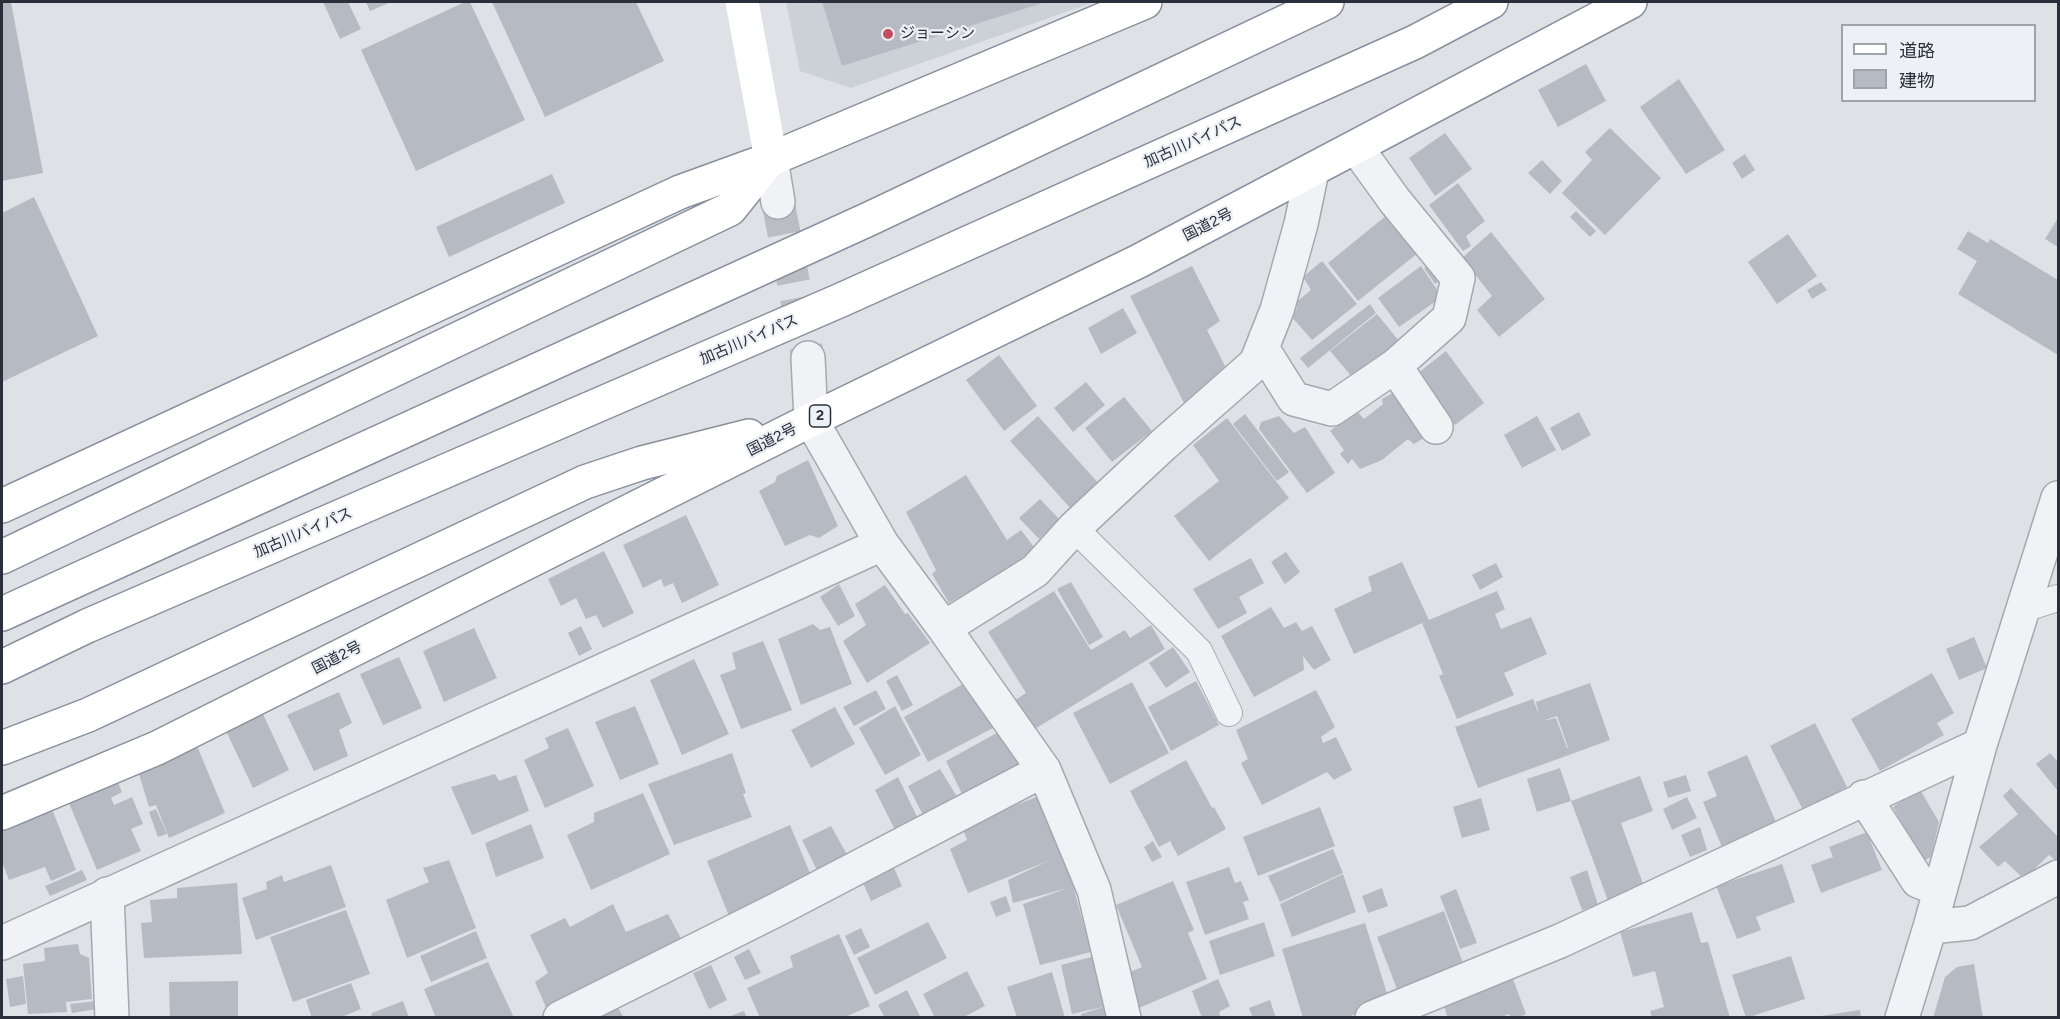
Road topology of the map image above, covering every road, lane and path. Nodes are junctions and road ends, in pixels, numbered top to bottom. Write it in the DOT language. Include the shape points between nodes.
graph roads {
  1 [pos="742,2"];
  2 [pos="1145,2"];
  3 [pos="1327,2"];
  4 [pos="1491,2"];
  5 [pos="1630,2"];
  6 [pos="1356,147"];
  7 [pos="771,159"];
  8 [pos="1312,171"];
  9 [pos="778,202"];
  10 [pos="1262,348"];
  11 [pos="808,358"];
  12 [pos="1395,366"];
  13 [pos="811,420"];
  14 [pos="1436,427"];
  15 [pos="2058,498"];
  16 [pos="2,506"];
  17 [pos="1074,528"];
  18 [pos="882,544"];
  19 [pos="2,557"];
  20 [pos="2058,598"];
  21 [pos="2023,609"];
  22 [pos="2,614"];
  23 [pos="944,628"];
  24 [pos="2,667"];
  25 [pos="1229,713"];
  26 [pos="1980,745"];
  27 [pos="2,748"];
  28 [pos="1044,770"];
  29 [pos="1864,797"];
  30 [pos="2,813"];
  31 [pos="2058,877"];
  32 [pos="1940,889"];
  33 [pos="107,894"];
  34 [pos="1930,927"];
  35 [pos="2,943"];
  36 [pos="112,1017"];
  37 [pos="560,1017"];
  38 [pos="1124,1017"];
  39 [pos="1372,1017"];
  40 [pos="1902,1017"];
  1 -- 7 [label="main road"];
  2 -- 7 [label="main road"];
  3 -- 22 [label="main road" via="869,219"];
  4 -- 24 [label="main road, 加古川バイパス" via="1415,42 841,300 98,621"];
  5 -- 6 [label="main road, 国道2号 / 2"];
  6 -- 8 [label="main road, 国道2号 / 2"];
  6 -- 12 [label="street" via="1458,278 1449,318"];
  7 -- 9 [label="street"];
  7 -- 16 [label="main road" via="680,192"];
  7 -- 19 [label="main road" via="730,208"];
  8 -- 10 [label="street" via="1277,310"];
  8 -- 13 [label="main road, 国道2号 / 2" via="1137,262"];
  10 -- 12 [label="street" via="1294,399 1332,409"];
  10 -- 17 [label="street" via="1256,363"];
  11 -- 13 [label="street"];
  12 -- 14 [label="street"];
  13 -- 18 [label="street"];
  13 -- 27 [label="main road" via="642,463 585,482 88,715"];
  13 -- 30 [label="main road, 国道2号 / 2" via="157,748"];
  15 -- 21 [label="street"];
  17 -- 23 [label="street" via="1035,571"];
  17 -- 25 [label="lane" via="1199,651"];
  18 -- 23 [label="street"];
  18 -- 33 [label="street"];
  20 -- 21 [label="lane"];
  21 -- 26 [label="street"];
  23 -- 28 [label="street"];
  26 -- 29 [label="street"];
  26 -- 32 [label="street"];
  28 -- 37 [label="street"];
  28 -- 38 [label="street" via="1094,890"];
  29 -- 32 [label="street" via="1918,881"];
  29 -- 39 [label="street" via="1560,941"];
  31 -- 34 [label="street" via="1970,923"];
  32 -- 34 [label="street"];
  33 -- 35 [label="street"];
  33 -- 36 [label="street"];
  34 -- 40 [label="street"];
}
